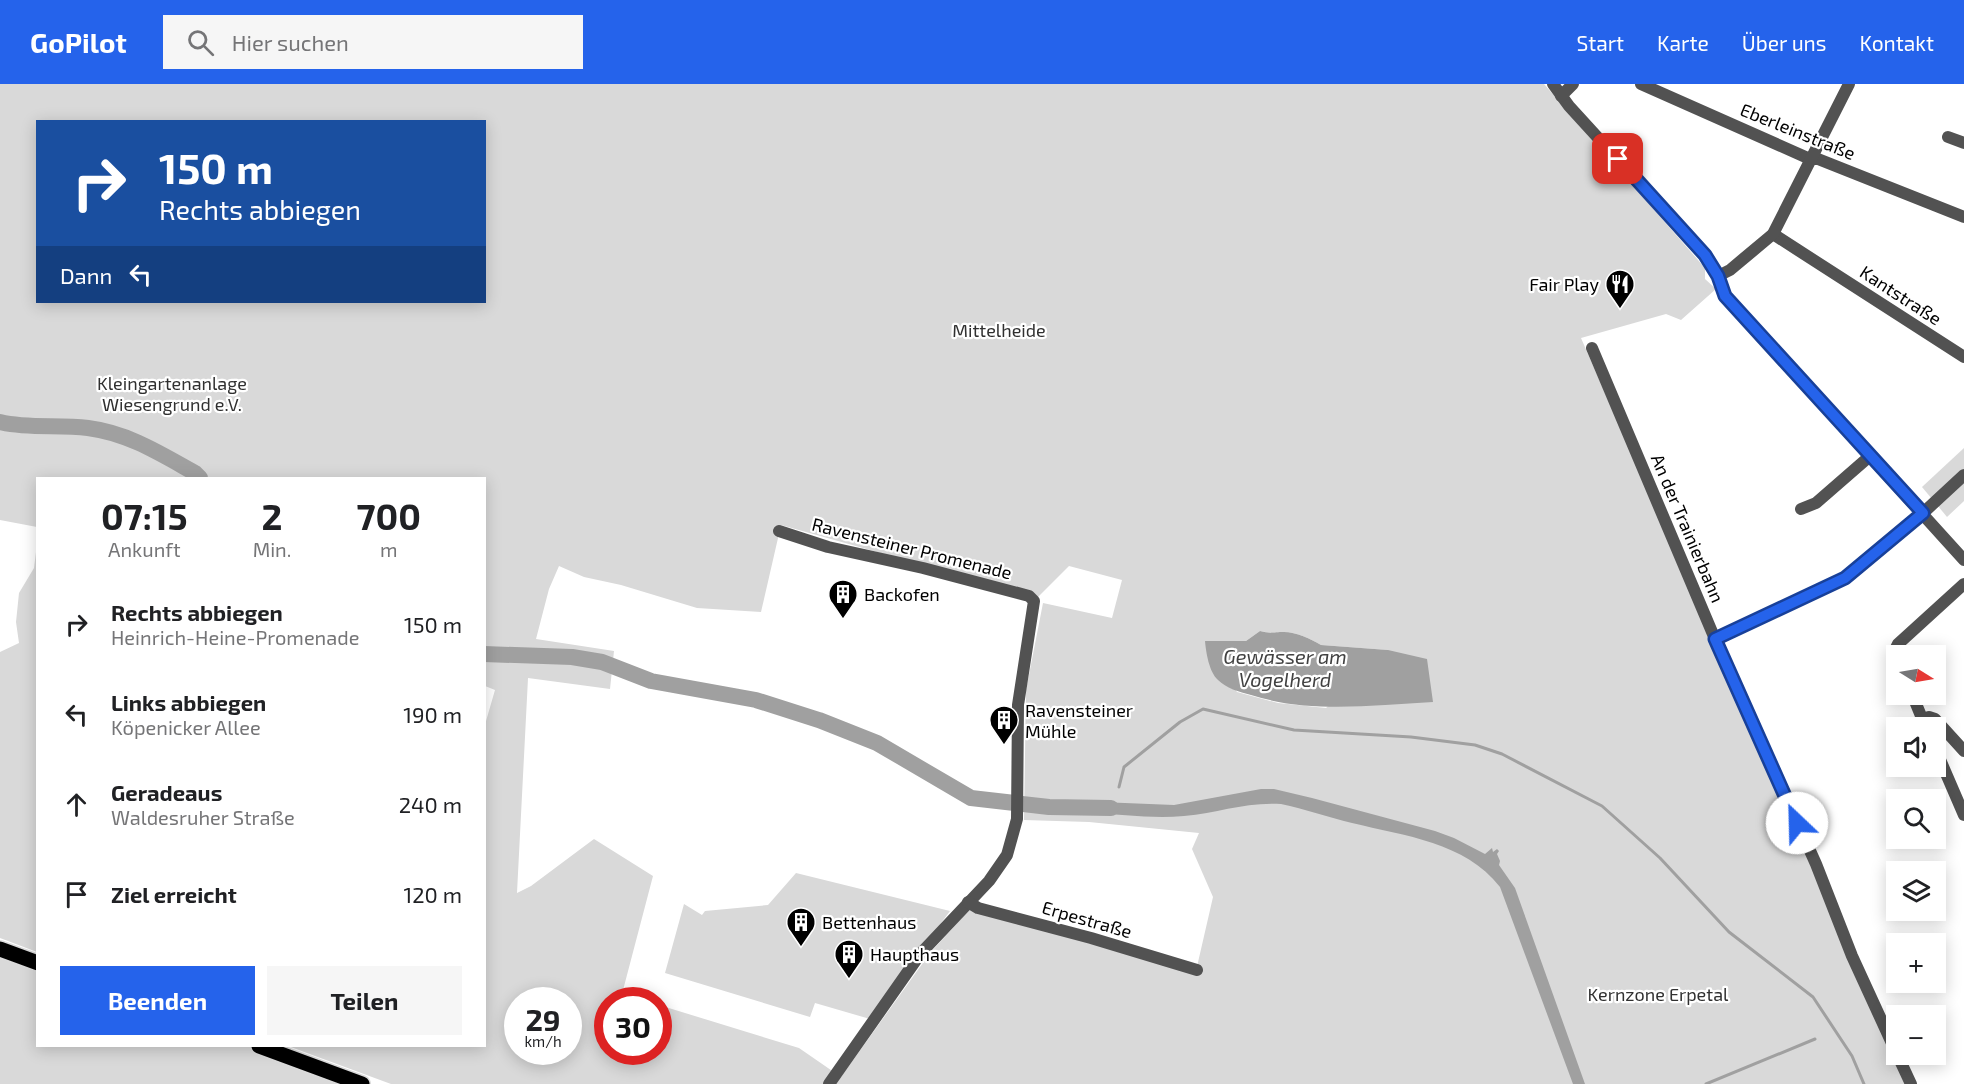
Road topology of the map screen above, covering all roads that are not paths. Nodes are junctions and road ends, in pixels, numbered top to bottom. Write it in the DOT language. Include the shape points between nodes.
graph roads {
  1 [pos="1553,84"];
  2 [pos="1573,84"];
  3 [pos="1641,84"];
  4 [pos="1849,84"];
  5 [pos="1561,96"];
  6 [pos="1948,137"];
  7 [pos="1964,143"];
  8 [pos="1810,159"];
  9 [pos="1964,217"];
  10 [pos="1773,234"];
  11 [pos="1718,276"];
  12 [pos="1592,348"];
  13 [pos="1964,357"];
  14 [pos="1870,456"];
  15 [pos="1964,475"];
  16 [pos="1801,508"];
  17 [pos="1923,513"];
  18 [pos="779,531"];
  19 [pos="1964,560"];
  20 [pos="1964,584"];
  21 [pos="1715,639"];
  22 [pos="1898,645"];
  23 [pos="1946,731"];
  24 [pos="1964,751"];
  25 [pos="1946,773"];
  26 [pos="1964,814"];
  27 [pos="968,902"];
  28 [pos="0,949"];
  29 [pos="36,962"];
  30 [pos="1197,970"];
  31 [pos="1886,1030"];
  32 [pos="262,1047"];
  33 [pos="1902,1065"];
  34 [pos="362,1084"];
  35 [pos="829,1084"];
  36 [pos="1911,1084"];
  1 -- 5 [label="street"];
  2 -- 5 [label="street"];
  3 -- 8 [label="street, Eberleinstraße"];
  4 -- 8 [label="street"];
  5 -- 11 [label="street" via="1705,255"];
  6 -- 7 [label="street"];
  8 -- 9 [label="street, Eberleinstraße"];
  8 -- 10 [label="street"];
  10 -- 11 [label="street"];
  10 -- 13 [label="street, Kantstraße"];
  11 -- 14 [label="street" via="1725,296"];
  12 -- 21 [label="street, An der Trainierbahn"];
  14 -- 16 [label="street" via="1816,503"];
  14 -- 17 [label="street"];
  15 -- 17 [label="street"];
  17 -- 19 [label="street"];
  17 -- 21 [label="street" via="1845,578"];
  18 -- 27 [label="street, Ravensteiner Promenade" via="828,547 923,567 1029,596 1034,601 1018,705 1018,792 1013,839 1002,864"];
  20 -- 22 [label="street"];
  21 -- 31 [label="street, An der Trainierbahn"];
  23 -- 24 [label="street"];
  25 -- 26 [label="street"];
  27 -- 30 [label="street, Erpestraße"];
  27 -- 35 [label="street" via="921,953"];
  28 -- 29 [label="main road"];
  32 -- 34 [label="main road"];
  33 -- 36 [label="street, An der Trainierbahn"];
}
